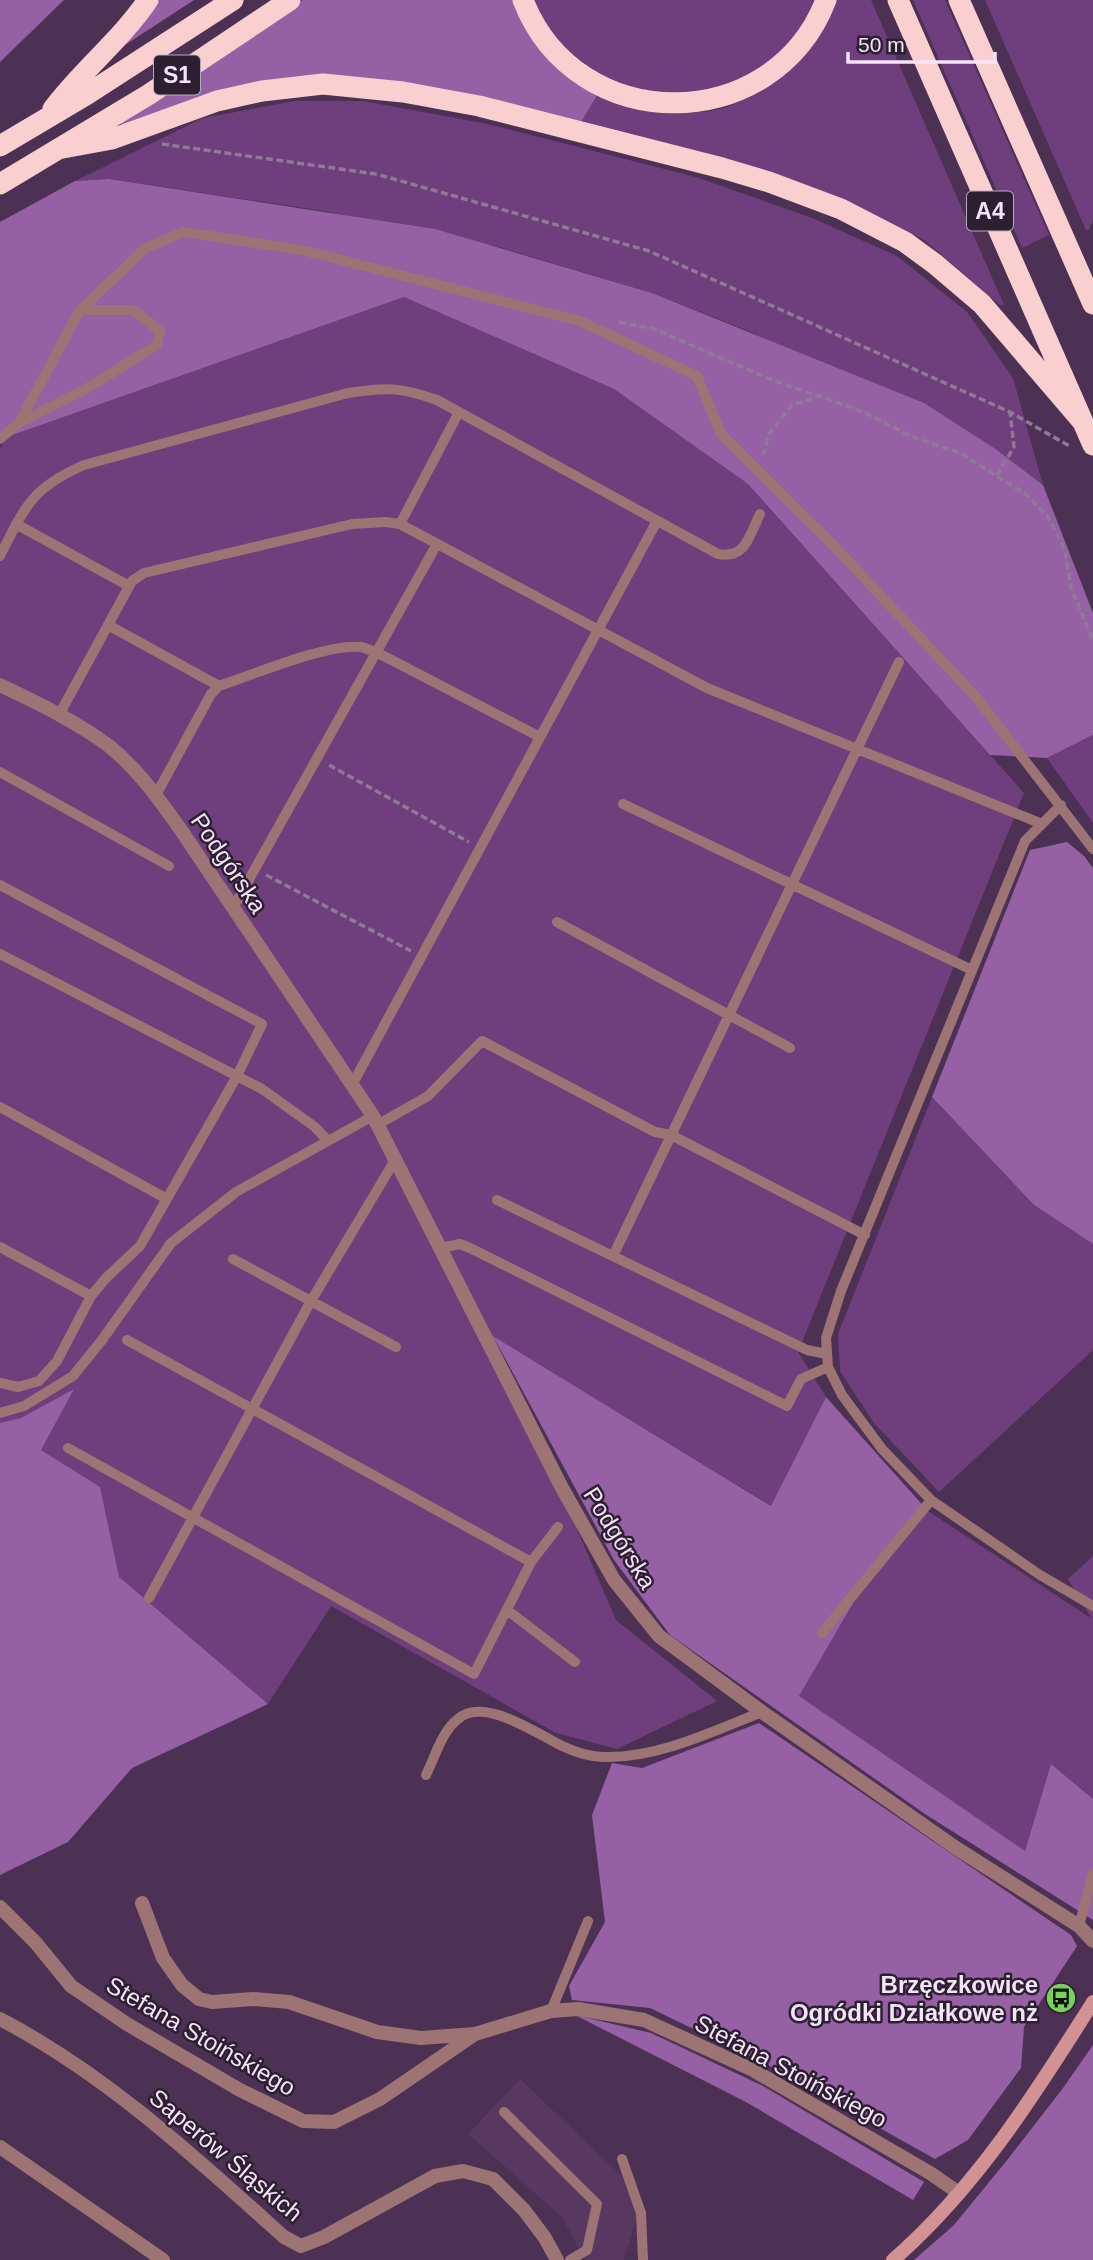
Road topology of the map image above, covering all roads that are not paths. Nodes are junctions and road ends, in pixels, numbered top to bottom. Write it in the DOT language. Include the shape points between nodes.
graph roads {
  1 [pos="148,0"];
  2 [pos="233,0"];
  3 [pos="290,0"];
  4 [pos="523,0"];
  5 [pos="826,0"];
  6 [pos="898,0"];
  7 [pos="959,0"];
  8 [pos="46,119"];
  9 [pos="0,146"];
  10 [pos="63,148"];
  11 [pos="0,184"];
  12 [pos="1093,304"];
  13 [pos="80,310"];
  14 [pos="459,412"];
  15 [pos="1082,421"];
  16 [pos="19,423"];
  17 [pos="0,439"];
  18 [pos="1084,447"];
  19 [pos="760,514"];
  20 [pos="657,521"];
  21 [pos="16,524"];
  22 [pos="400,524"];
  23 [pos="437,544"];
  24 [pos="0,556"];
  25 [pos="129,586"];
  26 [pos="108,625"];
  27 [pos="598,630"];
  28 [pos="376,652"];
  29 [pos="899,662"];
  30 [pos="0,685"];
  31 [pos="219,686"];
  32 [pos="59,715"];
  33 [pos="540,737"];
  34 [pos="857,749"];
  35 [pos="0,772"];
  36 [pos="156,795"];
  37 [pos="623,804"];
  38 [pos="1061,805"];
  39 [pos="1042,824"];
  40 [pos="1093,849"];
  41 [pos="169,866"];
  42 [pos="792,884"];
  43 [pos="0,885"];
  44 [pos="233,908"];
  45 [pos="556,922"];
  46 [pos="0,954"];
  47 [pos="972,970"];
  48 [pos="729,1015"];
  49 [pos="790,1048"];
  50 [pos="237,1076"];
  51 [pos="352,1085"];
  52 [pos="0,1107"];
  53 [pos="375,1120"];
  54 [pos="671,1135"];
  55 [pos="328,1141"];
  56 [pos="395,1160"];
  57 [pos="167,1199"];
  58 [pos="497,1200"];
  59 [pos="865,1235"];
  60 [pos="0,1247"];
  61 [pos="440,1248"];
  62 [pos="613,1256"];
  63 [pos="233,1259"];
  64 [pos="91,1296"];
  65 [pos="311,1301"];
  66 [pos="127,1340"];
  67 [pos="396,1348"];
  68 [pos="827,1354"];
  69 [pos="828,1367"];
  70 [pos="0,1383"];
  71 [pos="252,1409"];
  72 [pos="0,1413"];
  73 [pos="68,1448"];
  74 [pos="932,1500"];
  75 [pos="193,1518"];
  76 [pos="558,1527"];
  77 [pos="531,1562"];
  78 [pos="149,1598"];
  79 [pos="1093,1606"];
  80 [pos="507,1610"];
  81 [pos="822,1633"];
  82 [pos="576,1662"];
  83 [pos="762,1712"];
  84 [pos="426,1775"];
  85 [pos="1093,1873"];
  86 [pos="142,1903"];
  87 [pos="0,1906"];
  88 [pos="588,1922"];
  89 [pos="1079,1926"];
  90 [pos="1093,1941"];
  91 [pos="1093,2002"];
  92 [pos="551,2011"];
  93 [pos="0,2019"];
  94 [pos="475,2034"];
  95 [pos="504,2112"];
  96 [pos="0,2147"];
  97 [pos="622,2159"];
  98 [pos="959,2193"];
  99 [pos="163,2260"];
  100 [pos="557,2260"];
  101 [pos="570,2260"];
  102 [pos="643,2260"];
  103 [pos="893,2260"];
  1 -- 8 [label="highway"];
  2 -- 8 [label="highway, S1"];
  3 -- 10 [label="highway, S1"];
  4 -- 5 [label="highway" via="551,48 585,78 633,99 675,103 713,99 764,76 801,44"];
  6 -- 15 [label="highway, A4"];
  7 -- 12 [label="highway, A4"];
  8 -- 9 [label="highway, S1"];
  10 -- 11 [label="highway, S1"];
  10 -- 15 [label="highway" via="112,139 217,102 323,84 479,106 722,168 830,205 905,242 982,304"];
  13 -- 16 [label="lane"];
  13 -- 16 [label="lane" via="134,310 160,331 157,345"];
  13 -- 38 [label="lane" via="146,248 184,232 302,250 580,321 697,376 721,435 834,546 976,697"];
  14 -- 20 [label="lane"];
  14 -- 21 [label="lane" via="408,390 348,393 84,465 57,476 38,492"];
  14 -- 22 [label="lane"];
  15 -- 18 [label="highway, A4"];
  16 -- 17 [label="lane"];
  19 -- 20 [label="lane" via="743,550 731,556 718,554"];
  20 -- 27 [label="lane"];
  21 -- 24 [label="lane"];
  21 -- 25 [label="lane"];
  22 -- 23 [label="lane"];
  22 -- 25 [label="lane" via="352,524 285,538 144,573"];
  23 -- 27 [label="lane"];
  23 -- 28 [label="lane"];
  25 -- 26 [label="lane"];
  26 -- 31 [label="lane"];
  26 -- 32 [label="lane"];
  27 -- 33 [label="lane"];
  27 -- 34 [label="lane" via="707,688"];
  28 -- 31 [label="lane" via="344,648 299,658"];
  28 -- 33 [label="lane"];
  28 -- 44 [label="lane"];
  29 -- 34 [label="lane"];
  30 -- 32 [label="street, Podgórska"];
  31 -- 36 [label="lane"];
  32 -- 36 [label="street, Podgórska" via="109,746"];
  33 -- 51 [label="lane"];
  34 -- 39 [label="lane"];
  34 -- 42 [label="lane"];
  35 -- 41 [label="lane"];
  36 -- 44 [label="street, Podgórska"];
  37 -- 42 [label="lane"];
  38 -- 39 [label="lane"];
  38 -- 40 [label="lane"];
  39 -- 47 [label="lane" via="1025,841"];
  42 -- 47 [label="lane"];
  42 -- 48 [label="lane"];
  43 -- 50 [label="lane" via="262,1024"];
  44 -- 51 [label="street, Podgórska"];
  45 -- 48 [label="lane"];
  46 -- 50 [label="lane"];
  47 -- 59 [label="lane"];
  48 -- 49 [label="lane"];
  48 -- 54 [label="lane"];
  50 -- 55 [label="lane" via="262,1089"];
  50 -- 57 [label="lane"];
  51 -- 53 [label="street, Podgórska"];
  52 -- 57 [label="lane"];
  53 -- 54 [label="lane" via="428,1097 482,1041 655,1132"];
  53 -- 55 [label="lane"];
  53 -- 56 [label="street, Podgórska"];
  54 -- 59 [label="lane"];
  54 -- 62 [label="lane"];
  55 -- 72 [label="lane" via="236,1192 171,1242 73,1376 24,1406"];
  56 -- 61 [label="street, Podgórska"];
  56 -- 65 [label="lane"];
  57 -- 64 [label="lane" via="140,1246"];
  58 -- 62 [label="lane"];
  59 -- 68 [label="lane" via="841,1291 826,1338"];
  60 -- 64 [label="lane"];
  61 -- 69 [label="lane" via="460,1244 470,1248 787,1406 801,1379"];
  61 -- 83 [label="street, Podgórska" via="614,1580 659,1636"];
  62 -- 68 [label="lane" via="807,1350"];
  63 -- 65 [label="lane"];
  64 -- 70 [label="lane" via="57,1361 39,1381 18,1387"];
  65 -- 67 [label="lane"];
  65 -- 71 [label="lane"];
  66 -- 71 [label="lane"];
  68 -- 69 [label="lane"];
  69 -- 74 [label="lane" via="842,1395 882,1449"];
  71 -- 75 [label="lane"];
  71 -- 77 [label="lane"];
  73 -- 75 [label="lane"];
  74 -- 79 [label="lane"];
  74 -- 81 [label="lane"];
  75 -- 78 [label="lane"];
  75 -- 80 [label="lane" via="474,1674"];
  76 -- 77 [label="lane"];
  77 -- 80 [label="lane"];
  80 -- 82 [label="lane"];
  83 -- 84 [label="lane" via="703,1736 634,1756 600,1757 564,1747 509,1717 481,1712 459,1717"];
  83 -- 89 [label="street, Podgórska" via="956,1848"];
  85 -- 89 [label="lane"];
  86 -- 94 [label="street, Stefana Stoińskiego" via="163,1958 182,1985 199,1999 289,2002 377,2032 421,2038"];
  87 -- 94 [label="street, Stefana Stoińskiego" via="71,1986 240,2090 303,2121 334,2122 345,2117 380,2099"];
  88 -- 92 [label="lane"];
  89 -- 90 [label="street, Podgórska"];
  91 -- 98 [label="main road" via="1022,2114"];
  92 -- 94 [label="street, Stefana Stoińskiego"];
  92 -- 98 [label="street, Stefana Stoińskiego" via="578,2009 644,2020 753,2070"];
  93 -- 100 [label="street, Saperów Śląskich" via="62,2053 116,2092 284,2237 301,2246 435,2176 463,2171 493,2179 524,2210"];
  95 -- 101 [label="lane" via="597,2204 587,2250"];
  96 -- 99 [label="street"];
  97 -- 102 [label="lane" via="642,2213"];
  98 -- 103 [label="main road"];
}
